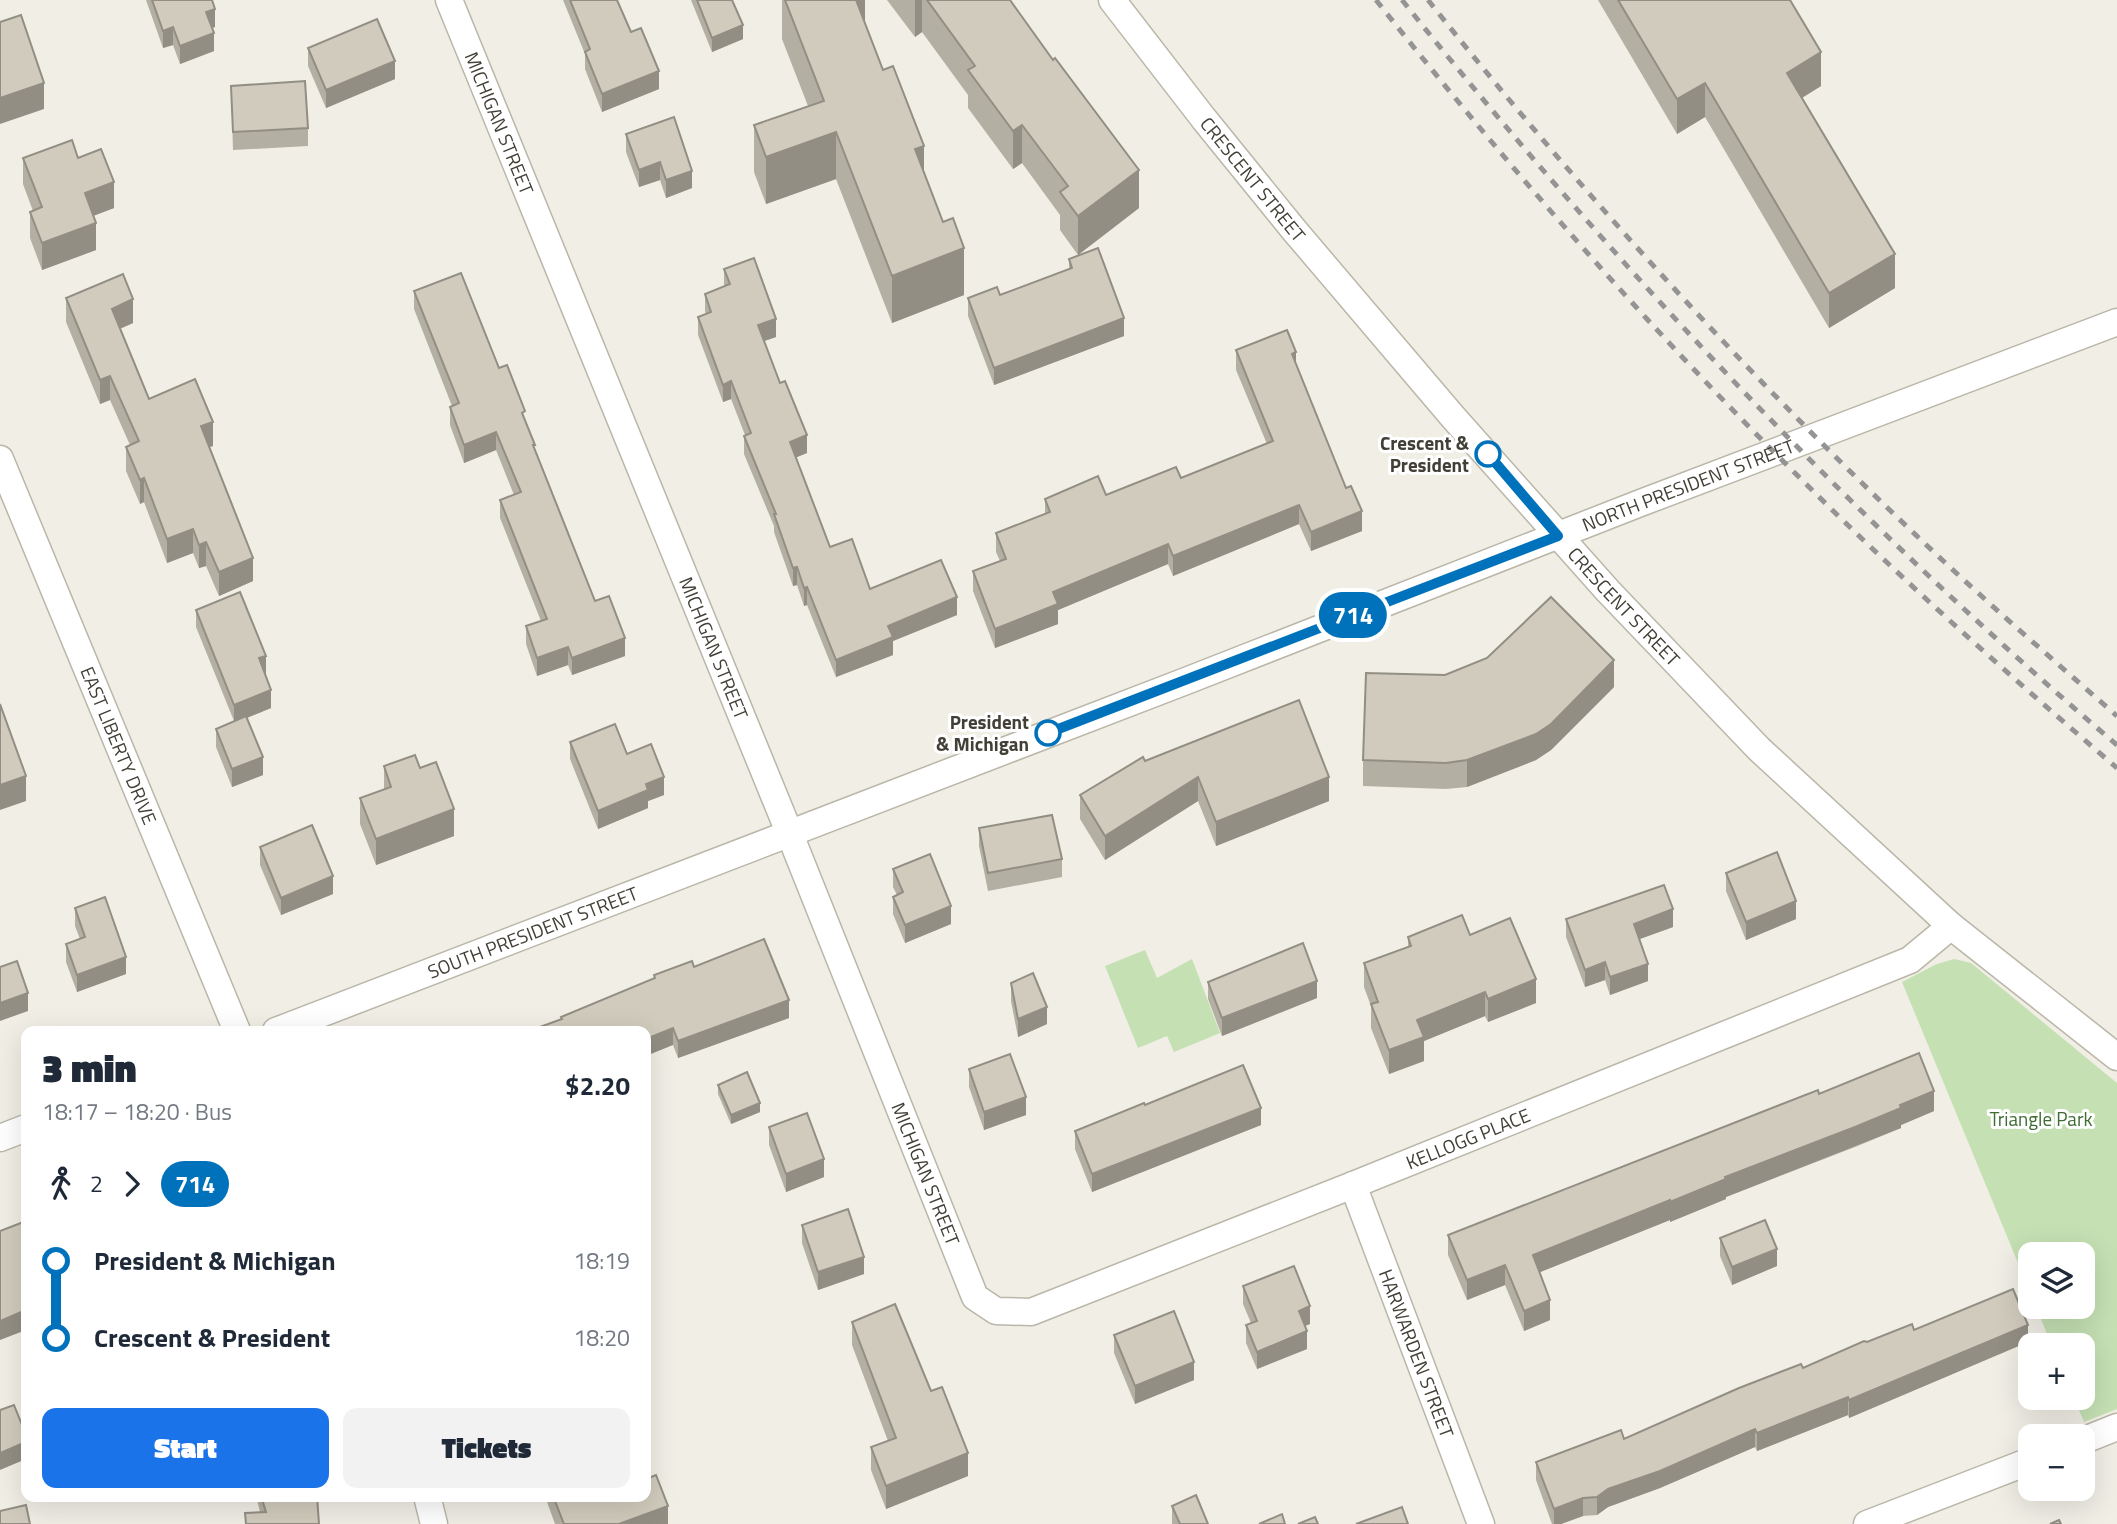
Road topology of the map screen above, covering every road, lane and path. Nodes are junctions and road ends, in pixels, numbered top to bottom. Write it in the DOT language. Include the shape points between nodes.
graph roads {
  1 [pos="449,0"];
  2 [pos="1112,0"];
  3 [pos="2117,322"];
  4 [pos="0,459"];
  5 [pos="1558,536"];
  6 [pos="789,832"];
  7 [pos="1951,926"];
  8 [pos="235,1026"];
  9 [pos="288,1026"];
  10 [pos="2117,1057"];
  11 [pos="21,1130"];
  12 [pos="0,1138"];
  13 [pos="1353,1185"];
  14 [pos="975,1297"];
  15 [pos="2117,1427"];
  16 [pos="2095,1436"];
  17 [pos="2018,1466"];
  18 [pos="428,1502"];
  19 [pos="434,1524"];
  20 [pos="1481,1524"];
  21 [pos="1867,1524"];
  1 -- 6 [label="street, MICHIGAN STREET"];
  2 -- 5 [label="street, CRESCENT STREET" via="1294,230"];
  3 -- 5 [label="street, NORTH PRESIDENT STREET"];
  4 -- 8 [label="street, EAST LIBERTY DRIVE"];
  5 -- 6 [label="street, NORTH PRESIDENT STREET"];
  5 -- 7 [label="street, CRESCENT STREET" via="1759,749"];
  6 -- 9 [label="street, SOUTH PRESIDENT STREET"];
  6 -- 14 [label="street, MICHIGAN STREET"];
  7 -- 10 [label="street, CRESCENT STREET"];
  7 -- 13 [label="street, KELLOGG PLACE" via="1910,960"];
  11 -- 12 [label="street"];
  13 -- 14 [label="street, KELLOGG PLACE" via="1031,1312 996,1311"];
  13 -- 20 [label="street, HARWARDEN STREET"];
  15 -- 16 [label="street"];
  17 -- 21 [label="street"];
  18 -- 19 [label="street"];
}
